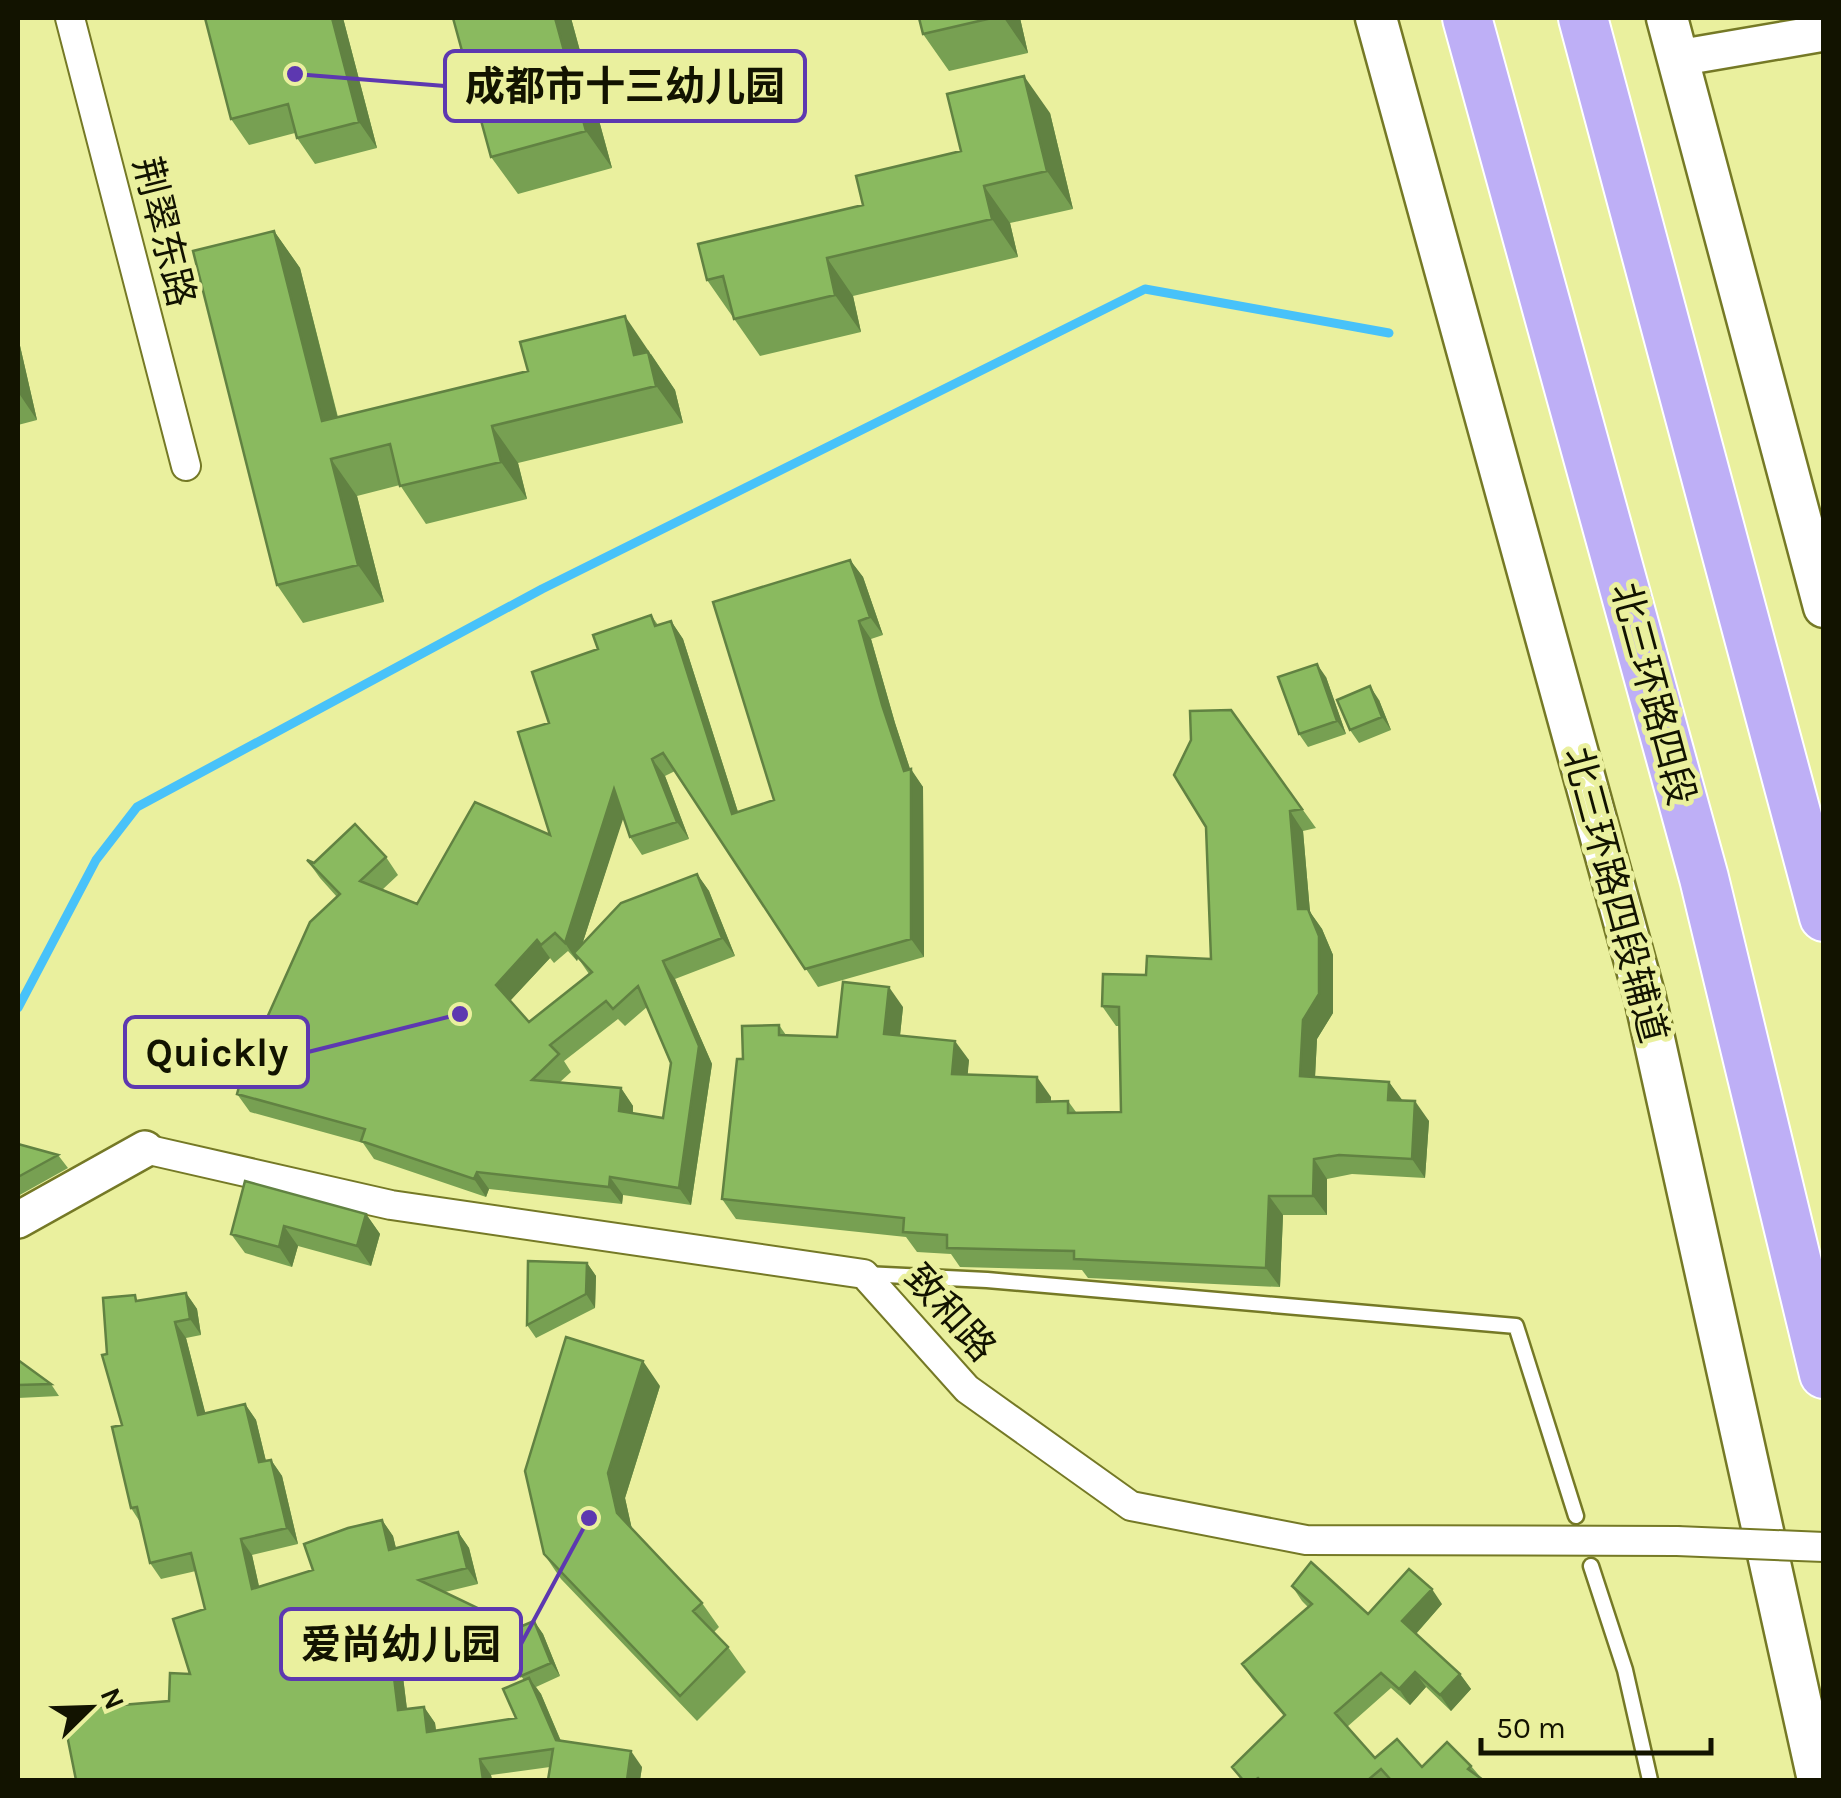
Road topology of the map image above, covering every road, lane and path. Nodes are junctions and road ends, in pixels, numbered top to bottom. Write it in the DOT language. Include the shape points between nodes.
graph roads {
  1 [pos="70,18"];
  2 [pos="1376,18"];
  3 [pos="1467,18"];
  4 [pos="1583,18"];
  5 [pos="1667,18"];
  6 [pos="1824,33"];
  7 [pos="1678,58"];
  8 [pos="186,466"];
  9 [pos="1824,607"];
  10 [pos="1824,917"];
  11 [pos="145,1149"];
  12 [pos="18,1220"];
  13 [pos="864,1274"];
  14 [pos="1824,1374"];
  15 [pos="1576,1516"];
  16 [pos="1824,1547"];
  17 [pos="1592,1566"];
  18 [pos="1650,1780"];
  19 [pos="1818,1780"];
  1 -- 8 [label="street, 荆翠东路"];
  2 -- 19 [label="main road, 北三环路四段辅道" via="1644,998"];
  3 -- 14 [label="highway, 北三环路四段" via="1704,878"];
  4 -- 10 [label="highway"];
  5 -- 7 [label="main road"];
  6 -- 7 [label="street"];
  7 -- 9 [label="main road"];
  11 -- 12 [label="street"];
  11 -- 13 [label="street, 致和路" via="391,1205"];
  13 -- 15 [label="lane" via="1516,1326"];
  13 -- 16 [label="street, 致和路, bridge" via="966,1389 1132,1506 1306,1540"];
  17 -- 18 [label="lane"];
}
